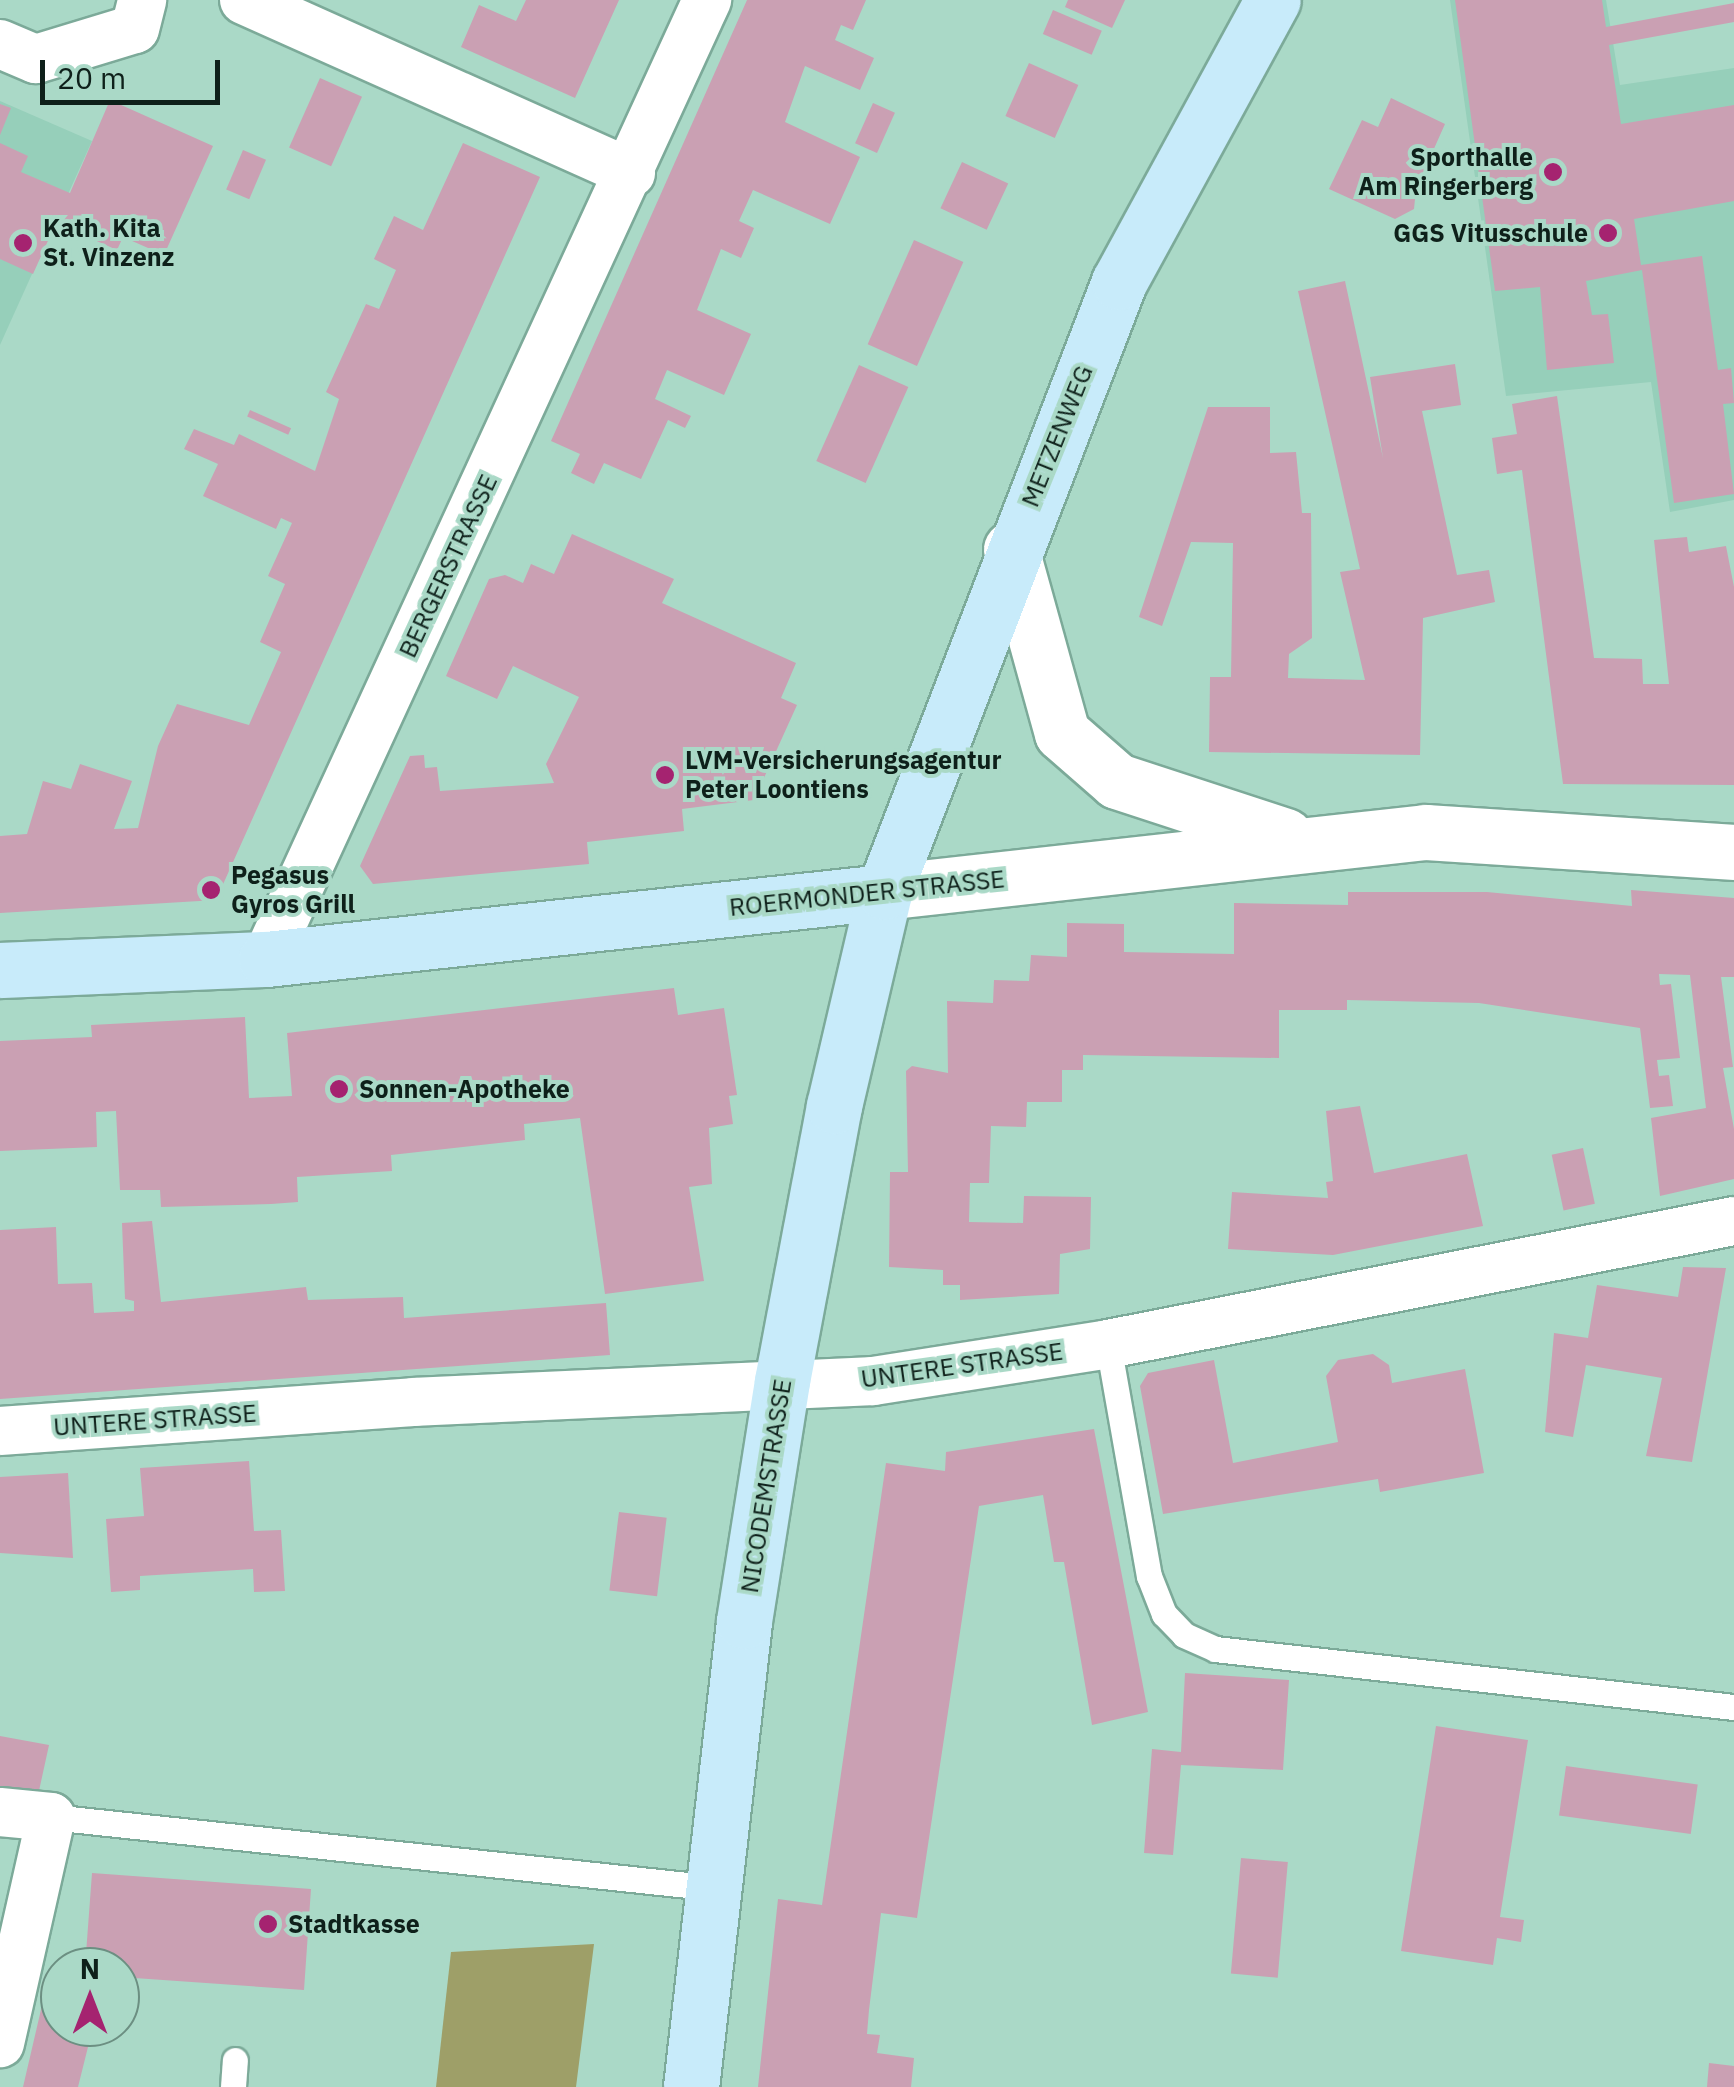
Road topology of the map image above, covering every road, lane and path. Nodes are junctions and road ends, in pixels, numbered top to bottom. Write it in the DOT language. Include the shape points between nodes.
graph roads {
  1 [pos="142,0"];
  2 [pos="244,0"];
  3 [pos="707,0"];
  4 [pos="1270,2"];
  5 [pos="0,44"];
  6 [pos="630,173"];
  7 [pos="1011,549"];
  8 [pos="1302,842"];
  9 [pos="1734,852"];
  10 [pos="884,892"];
  11 [pos="266,959"];
  12 [pos="0,970"];
  13 [pos="1734,1221"];
  14 [pos="1108,1344"];
  15 [pos="782,1381"];
  16 [pos="0,1431"];
  17 [pos="1734,1708"];
  18 [pos="0,1812"];
  19 [pos="51,1817"];
  20 [pos="715,1888"];
  21 [pos="0,2043"];
  22 [pos="235,2060"];
  23 [pos="233,2087"];
  24 [pos="691,2087"];
  1 -- 5 [label="street" via="135,29 36,59"];
  2 -- 6 [label="street"];
  3 -- 6 [label="street, BERGERSTRASSE"];
  4 -- 7 [label="main road, METZENWEG" via="1119,282"];
  6 -- 11 [label="street, BERGERSTRASSE"];
  7 -- 8 [label="street" via="1062,733 1117,782"];
  7 -- 10 [label="main road, METZENWEG"];
  8 -- 9 [label="street, ROERMONDER STRASSE" via="1426,832"];
  8 -- 10 [label="street, ROERMONDER STRASSE"];
  10 -- 11 [label="main road, ROERMONDER STRASSE"];
  10 -- 15 [label="main road, NICODEMSTRASSE" via="834,1106"];
  11 -- 12 [label="main road, ROERMONDER STRASSE"];
  13 -- 14 [label="street, UNTERE STRASSE"];
  14 -- 15 [label="street, UNTERE STRASSE" via="873,1381"];
  14 -- 17 [label="lane" via="1149,1576 1164,1614 1184,1635 1215,1649"];
  15 -- 16 [label="street, UNTERE STRASSE"];
  15 -- 20 [label="main road, NICODEMSTRASSE" via="744,1621"];
  18 -- 19 [label="street"];
  19 -- 20 [label="lane"];
  19 -- 21 [label="street"];
  20 -- 24 [label="main road, NICODEMSTRASSE"];
  22 -- 23 [label="lane"];
}
